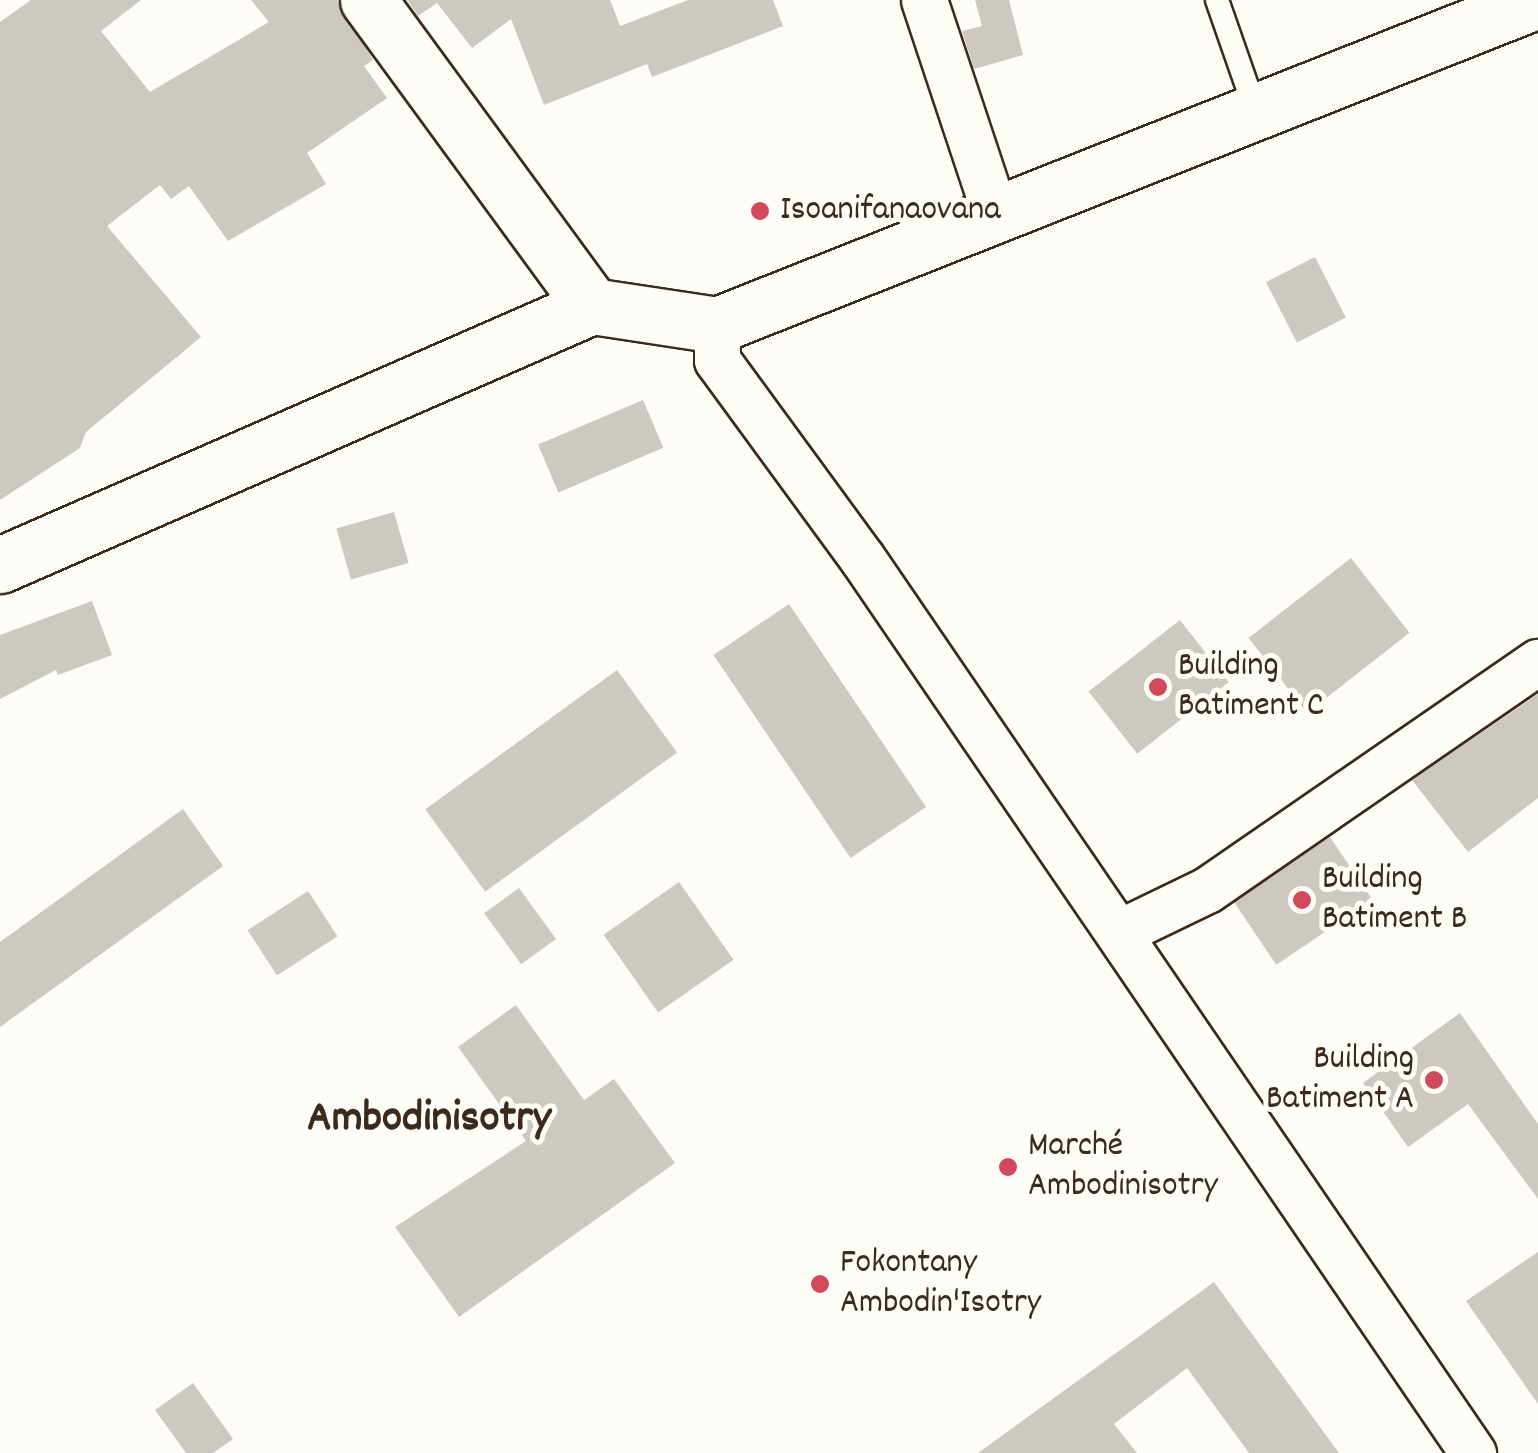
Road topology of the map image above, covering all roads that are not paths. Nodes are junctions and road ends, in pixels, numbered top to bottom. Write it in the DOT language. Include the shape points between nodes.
graph roads {
  1 [pos="368,0"];
  2 [pos="924,0"];
  3 [pos="1217,0"];
  4 [pos="1538,0"];
  5 [pos="1255,109"];
  6 [pos="994,210"];
  7 [pos="592,306"];
  8 [pos="717,325"];
  9 [pos="0,564"];
  10 [pos="1538,662"];
  11 [pos="1120,932"];
  12 [pos="1473,1453"];
  1 -- 7 [label="street"];
  2 -- 6 [label="street"];
  3 -- 5 [label="lane"];
  4 -- 5 [label="street"];
  5 -- 6 [label="street"];
  6 -- 8 [label="street"];
  7 -- 8 [label="street"];
  7 -- 9 [label="street"];
  8 -- 11 [label="street" via="717,360"];
  10 -- 11 [label="street" via="1207,890"];
  11 -- 12 [label="street"];
}
